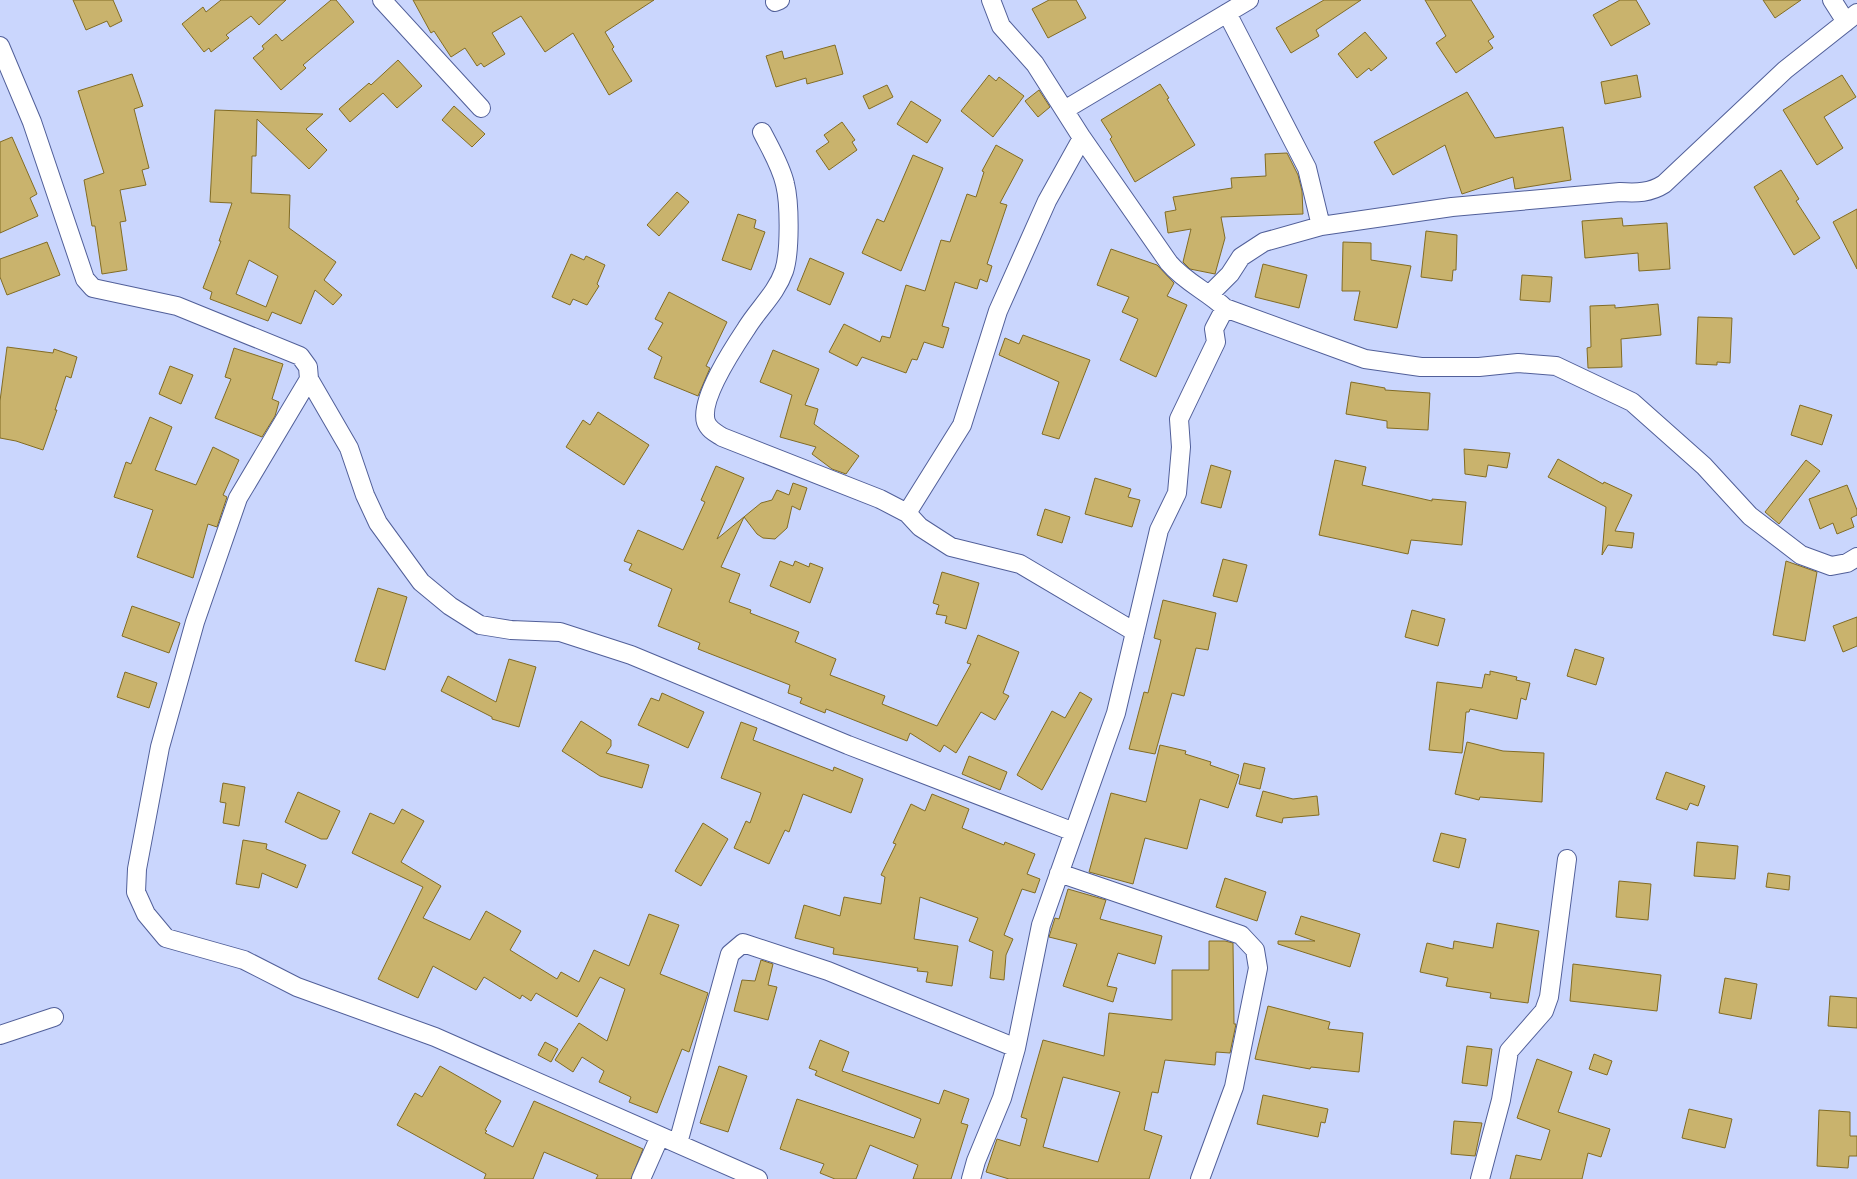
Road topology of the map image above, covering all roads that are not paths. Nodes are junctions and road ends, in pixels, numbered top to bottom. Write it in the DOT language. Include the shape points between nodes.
graph roads {
  1 [pos="382,0"];
  2 [pos="991,0"];
  3 [pos="1249,0"];
  4 [pos="1832,0"];
  5 [pos="1227,13"];
  6 [pos="1851,18"];
  7 [pos="0,46"];
  8 [pos="7,81"];
  9 [pos="481,108"];
  10 [pos="1066,109"];
  11 [pos="762,132"];
  12 [pos="1082,138"];
  13 [pos="1321,226"];
  14 [pos="1210,294"];
  15 [pos="1225,308"];
  16 [pos="309,380"];
  17 [pos="906,513"];
  18 [pos="1857,557"];
  19 [pos="1135,632"];
  20 [pos="1074,832"];
  21 [pos="1567,860"];
  22 [pos="1059,873"];
  23 [pos="54,1017"];
  24 [pos="0,1035"];
  25 [pos="1016,1048"];
  26 [pos="660,1136"];
  27 [pos="678,1143"];
  28 [pos="641,1179"];
  29 [pos="758,1179"];
  30 [pos="971,1179"];
  31 [pos="1200,1179"];
  32 [pos="1480,1179"];
  1 -- 9 [label="street"];
  2 -- 10 [label="street" via="1001,26 1035,64"];
  3 -- 5 [label="street"];
  4 -- 6 [label="street"];
  5 -- 10 [label="street"];
  5 -- 13 [label="street" via="1307,168"];
  6 -- 13 [label="street" via="1785,70 1655,190 1452,207"];
  7 -- 8 [label="street"];
  8 -- 16 [label="street" via="32,122 81,270 93,288 177,306 300,356 308,367"];
  10 -- 12 [label="street"];
  11 -- 17 [label="street" via="786,184 789,225 784,270 774,293 747,327 712,389 706,407 706,421 710,429 722,437"];
  12 -- 14 [label="street" via="1169,263 1180,276"];
  12 -- 17 [label="street" via="1047,200 998,311 962,425"];
  13 -- 14 [label="street" via="1264,242 1241,257"];
  14 -- 15 [label="street"];
  15 -- 18 [label="street" via="1365,359 1421,367 1518,363 1556,366 1632,402 1704,466 1750,516 1801,554 1831,566"];
  15 -- 19 [label="street" via="1214,329 1216,342 1179,419 1181,447 1177,493 1159,530"];
  16 -- 20 [label="street" via="348,448 378,523 421,582 480,625 560,632 631,655 848,745"];
  16 -- 26 [label="street" via="238,498 195,622 160,747 137,869 136,892 146,914 166,938 244,960 297,987 434,1037"];
  17 -- 19 [label="street" via="920,527 952,546 1020,564"];
  19 -- 20 [label="street" via="1116,713"];
  20 -- 22 [label="street"];
  21 -- 32 [label="street" via="1549,997 1544,1011 1509,1051 1501,1100"];
  22 -- 25 [label="street" via="1041,925"];
  22 -- 31 [label="street" via="1241,935 1255,950 1258,968 1234,1087"];
  23 -- 24 [label="street"];
  25 -- 27 [label="street" via="828,971 743,943 730,954"];
  25 -- 30 [label="street" via="1002,1098"];
  26 -- 27 [label="street"];
  26 -- 28 [label="street"];
  27 -- 29 [label="street"];
}
